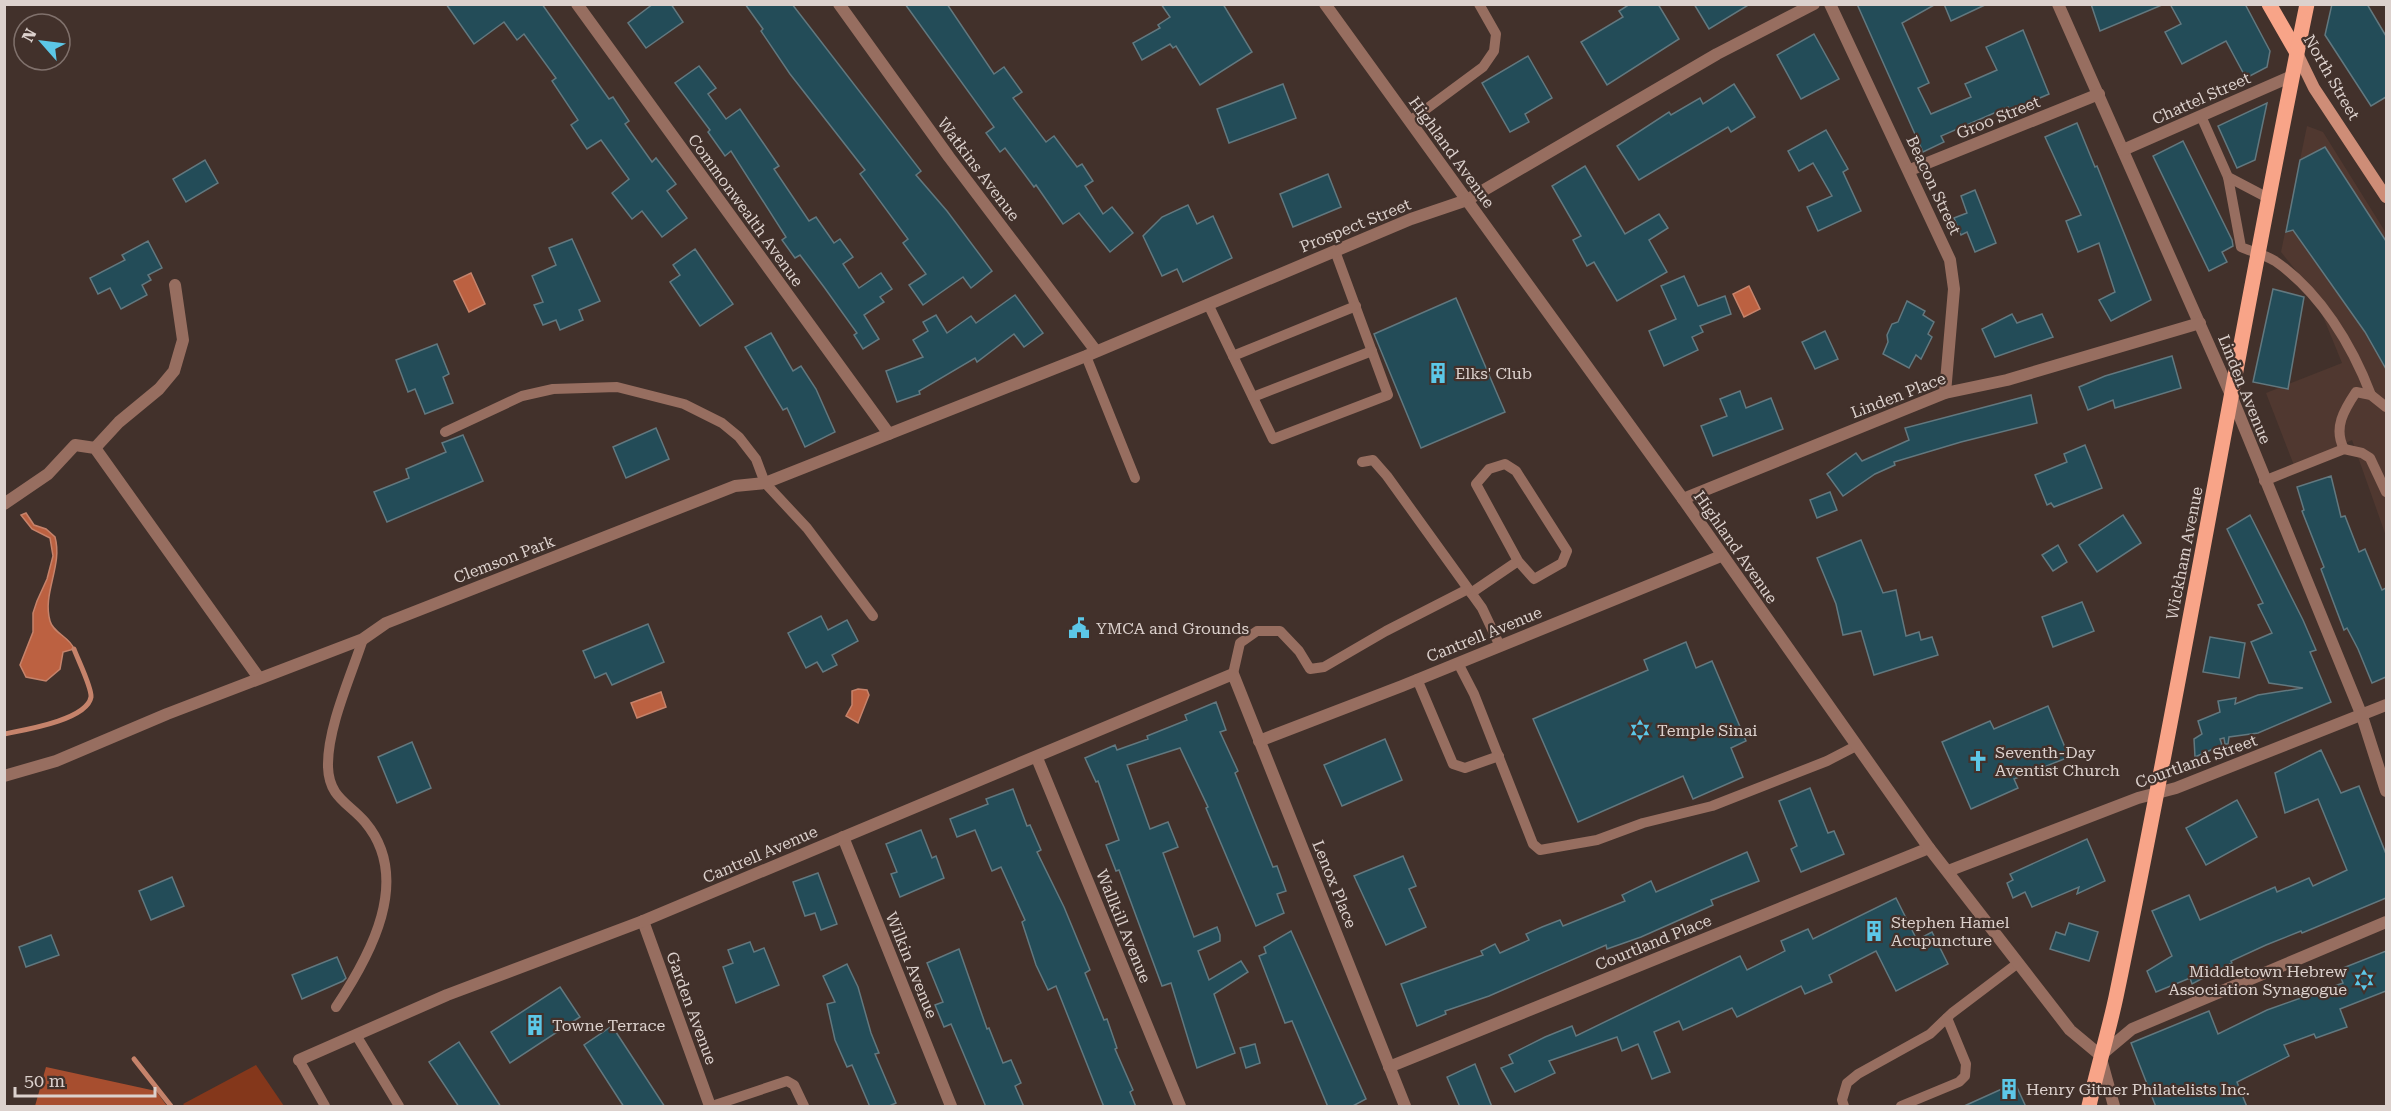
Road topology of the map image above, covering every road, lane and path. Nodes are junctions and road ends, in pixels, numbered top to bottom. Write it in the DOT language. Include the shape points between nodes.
graph roads {
  1 [pos="577,4"];
  2 [pos="839,4"];
  3 [pos="1325,4"];
  4 [pos="1479,4"];
  5 [pos="1814,4"];
  6 [pos="1830,4"];
  7 [pos="2058,4"];
  8 [pos="2269,4"];
  9 [pos="2307,4"];
  10 [pos="2296,51"];
  11 [pos="2292,76"];
  12 [pos="2099,94"];
  13 [pos="2201,116"];
  14 [pos="1410,122"];
  15 [pos="2123,150"];
  16 [pos="1910,170"];
  17 [pos="2228,177"];
  18 [pos="2386,196"];
  19 [pos="2268,198"];
  20 [pos="1467,200"];
  21 [pos="1335,251"];
  22 [pos="2258,252"];
  23 [pos="174,285"];
  24 [pos="1208,304"];
  25 [pos="1356,306"];
  26 [pos="2200,323"];
  27 [pos="1372,351"];
  28 [pos="1091,354"];
  29 [pos="1233,356"];
  30 [pos="1945,393"];
  31 [pos="2231,395"];
  32 [pos="2371,395"];
  33 [pos="1253,397"];
  34 [pos="2386,407"];
  35 [pos="445,432"];
  36 [pos="889,434"];
  37 [pos="95,448"];
  38 [pos="2344,449"];
  39 [pos="1362,462"];
  40 [pos="1135,478"];
  41 [pos="2264,481"];
  42 [pos="765,483"];
  43 [pos="2386,492"];
  44 [pos="1683,499"];
  45 [pos="4,504"];
  46 [pos="1720,556"];
  47 [pos="1518,561"];
  48 [pos="1469,591"];
  49 [pos="873,616"];
  50 [pos="363,639"];
  51 [pos="1500,646"];
  52 [pos="1458,663"];
  53 [pos="1233,674"];
  54 [pos="259,678"];
  55 [pos="1417,680"];
  56 [pos="2386,705"];
  57 [pos="2362,716"];
  58 [pos="1258,741"];
  59 [pos="1856,746"];
  60 [pos="1499,756"];
  61 [pos="1037,758"];
  62 [pos="4,776"];
  63 [pos="2386,791"];
  64 [pos="2155,794"];
  65 [pos="843,837"];
  66 [pos="1929,848"];
  67 [pos="1948,872"];
  68 [pos="643,921"];
  69 [pos="2386,922"];
  70 [pos="2019,963"];
  71 [pos="336,1007"];
  72 [pos="1947,1018"];
  73 [pos="356,1035"];
  74 [pos="2100,1055"];
  75 [pos="299,1060"];
  76 [pos="1389,1067"];
  77 [pos="743,1101"];
  78 [pos="325,1107"];
  79 [pos="399,1107"];
  80 [pos="711,1107"];
  81 [pos="804,1107"];
  82 [pos="951,1107"];
  83 [pos="1180,1107"];
  84 [pos="1405,1107"];
  85 [pos="1844,1107"];
  86 [pos="1901,1107"];
  87 [pos="2089,1107"];
  88 [pos="2114,1107"];
  1 -- 36 [label="street, Commonwealth Avenue"];
  2 -- 28 [label="street, Watkins Avenue"];
  3 -- 14 [label="street, Highland Avenue"];
  4 -- 14 [label="lane" via="1496,34 1490,59"];
  5 -- 20 [label="street, Prospect Street" via="1718,54"];
  6 -- 16 [label="street, Beacon Street"];
  7 -- 12 [label="street, Linden Avenue"];
  8 -- 10 [label="main road, North Street"];
  9 -- 10 [label="main road, Wickham Avenue"];
  10 -- 11 [label="main road, Wickham Avenue"];
  10 -- 18 [label="main road, North Street" via="2314,88"];
  11 -- 13 [label="street, Chattel Street"];
  11 -- 19 [label="main road, Wickham Avenue"];
  12 -- 15 [label="street, Linden Avenue"];
  12 -- 16 [label="street, Groo Street"];
  13 -- 15 [label="street, Chattel Street"];
  13 -- 17 [label="lane"];
  14 -- 20 [label="street, Highland Avenue"];
  15 -- 26 [label="street, Linden Avenue"];
  16 -- 30 [label="street, Beacon Street" via="1950,260 1954,289"];
  17 -- 19 [label="lane"];
  17 -- 22 [label="lane" via="2241,247"];
  19 -- 22 [label="main road, Wickham Avenue"];
  20 -- 21 [label="street, Prospect Street"];
  20 -- 44 [label="street, Highland Avenue"];
  21 -- 24 [label="street, Prospect Street"];
  21 -- 25 [label="lane"];
  22 -- 31 [label="main road, Wickham Avenue"];
  22 -- 32 [label="lane" via="2301,283 2318,303 2359,364"];
  23 -- 37 [label="street" via="183,340 174,371"];
  24 -- 28 [label="street, Prospect Street"];
  24 -- 29 [label="lane"];
  25 -- 27 [label="lane"];
  25 -- 29 [label="lane"];
  26 -- 30 [label="street, Linden Place" via="2007,380"];
  26 -- 31 [label="street, Linden Avenue"];
  27 -- 33 [label="lane"];
  27 -- 33 [label="lane" via="1388,395 1273,439"];
  28 -- 36 [label="street, Prospect Street"];
  28 -- 40 [label="lane"];
  29 -- 33 [label="lane"];
  30 -- 44 [label="street, Linden Place"];
  31 -- 41 [label="street, Linden Avenue"];
  31 -- 64 [label="main road, Wickham Avenue"];
  32 -- 34 [label="lane"];
  32 -- 38 [label="lane" via="2356,392 2342,413 2339,438"];
  35 -- 42 [label="lane" via="522,396 553,389 617,387 684,404 722,423 756,459"];
  36 -- 42 [label="street, Clemson Park"];
  37 -- 45 [label="street" via="75,445 48,474"];
  37 -- 54 [label="street"];
  38 -- 41 [label="lane"];
  38 -- 43 [label="lane" via="2370,458"];
  39 -- 48 [label="lane" via="1372,460 1387,476"];
  41 -- 57 [label="street, Linden Avenue"];
  42 -- 49 [label="lane" via="807,528"];
  42 -- 50 [label="street, Clemson Park" via="735,486 386,623"];
  44 -- 46 [label="street, Highland Avenue"];
  46 -- 51 [label="street, Cantrell Avenue"];
  46 -- 59 [label="street, Highland Avenue"];
  47 -- 47 [label="lane" via="1476,484 1489,470 1505,464 1516,471 1567,551 1562,563 1534,579"];
  47 -- 48 [label="lane"];
  48 -- 51 [label="lane"];
  48 -- 53 [label="lane" via="1386,631 1324,667 1310,669 1280,631 1257,631 1240,643"];
  50 -- 54 [label="street, Clemson Park"];
  50 -- 71 [label="lane" via="341,704 328,768 341,802 365,822 381,848 386,865 384,901 375,937"];
  51 -- 52 [label="street, Cantrell Avenue"];
  52 -- 55 [label="street, Cantrell Avenue"];
  52 -- 60 [label="lane"];
  53 -- 58 [label="street, Lenox Place"];
  53 -- 61 [label="street, Cantrell Avenue"];
  54 -- 62 [label="street, Clemson Park" via="56,761"];
  55 -- 58 [label="street, Cantrell Avenue"];
  55 -- 60 [label="lane" via="1453,764 1465,768"];
  56 -- 57 [label="street, Courtland Street"];
  57 -- 63 [label="street, Linden Avenue"];
  57 -- 64 [label="street, Courtland Street"];
  58 -- 76 [label="street, Lenox Place"];
  59 -- 60 [label="lane" via="1712,806 1643,823 1597,840 1540,850 1533,844"];
  59 -- 66 [label="street, Highland Avenue"];
  61 -- 65 [label="street, Cantrell Avenue"];
  61 -- 83 [label="street, Wallkill Avenue"];
  64 -- 67 [label="street, Courtland Street"];
  64 -- 74 [label="main road, Wickham Avenue" via="2115,1000"];
  65 -- 68 [label="street, Cantrell Avenue"];
  65 -- 82 [label="street, Wilkin Avenue"];
  66 -- 67 [label="street, Highland Avenue"];
  66 -- 76 [label="street, Courtland Place"];
  67 -- 70 [label="street, Highland Avenue"];
  68 -- 73 [label="street, Cantrell Avenue" via="447,995"];
  68 -- 80 [label="street, Garden Avenue"];
  69 -- 74 [label="street" via="2132,1029"];
  70 -- 72 [label="lane"];
  70 -- 74 [label="street, Highland Avenue" via="2070,1030"];
  72 -- 85 [label="lane" via="1930,1034 1847,1083"];
  72 -- 86 [label="lane" via="1966,1064 1965,1076"];
  73 -- 75 [label="street, Cantrell Avenue"];
  73 -- 79 [label="lane"];
  74 -- 87 [label="main road, Wickham Avenue"];
  74 -- 88 [label="street"];
  75 -- 78 [label="lane"];
  76 -- 84 [label="street, Lenox Place"];
  77 -- 80 [label="lane"];
  77 -- 81 [label="lane" via="787,1082 794,1085"];
}
